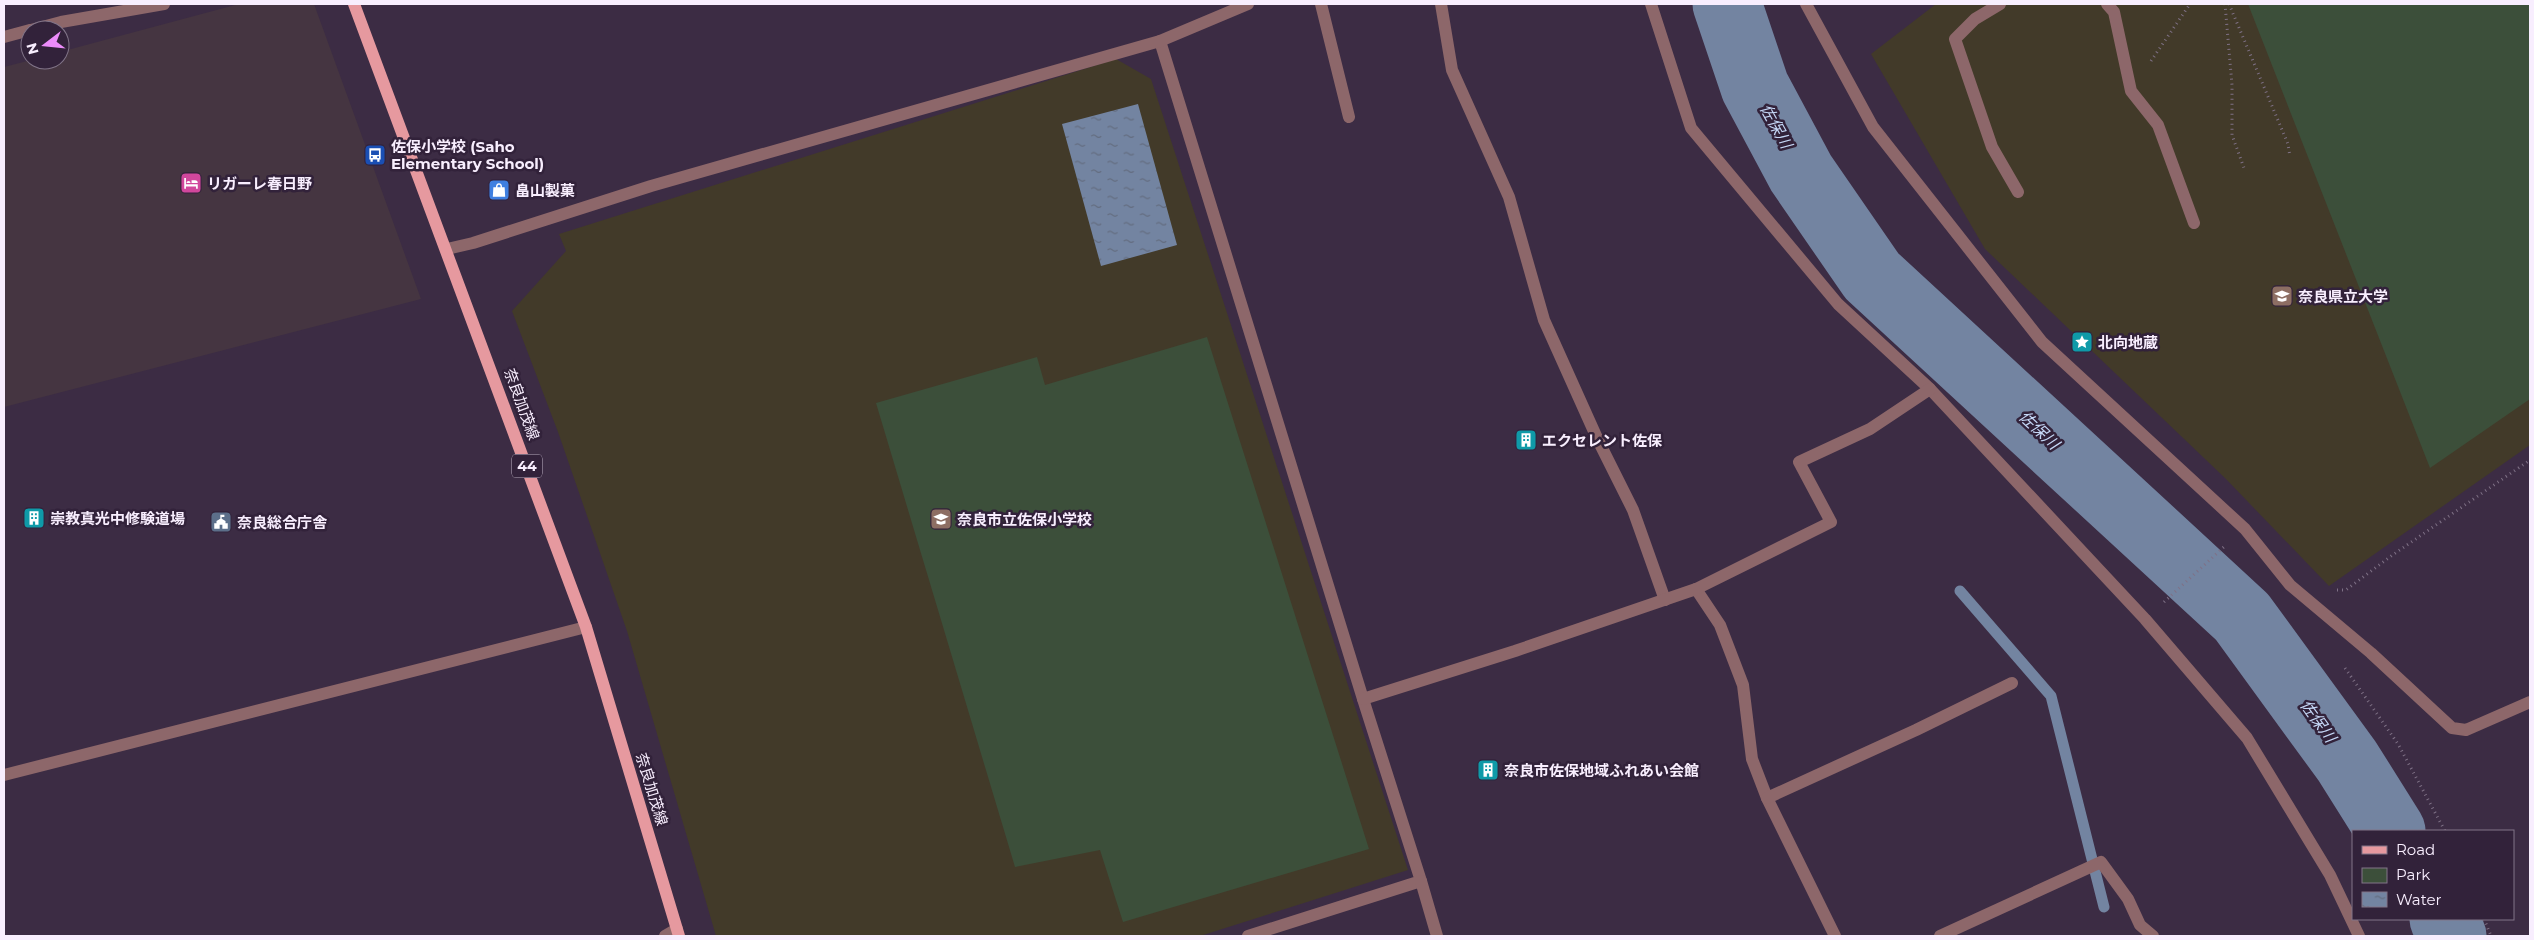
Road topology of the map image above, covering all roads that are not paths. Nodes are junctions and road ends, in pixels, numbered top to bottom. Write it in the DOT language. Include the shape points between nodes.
graph roads {
  1 [pos="164,4"];
  2 [pos="354,4"];
  3 [pos="1248,4"];
  4 [pos="1321,4"];
  5 [pos="1441,4"];
  6 [pos="1651,4"];
  7 [pos="1806,4"];
  8 [pos="2000,4"];
  9 [pos="2107,4"];
  10 [pos="70,20"];
  11 [pos="20,33"];
  12 [pos="4,37"];
  13 [pos="1160,41"];
  14 [pos="1349,117"];
  15 [pos="2018,192"];
  16 [pos="2194,223"];
  17 [pos="447,248"];
  18 [pos="1930,388"];
  19 [pos="1696,589"];
  20 [pos="1665,600"];
  21 [pos="586,627"];
  22 [pos="2012,683"];
  23 [pos="1363,699"];
  24 [pos="2530,702"];
  25 [pos="4,775"];
  26 [pos="1767,798"];
  27 [pos="1421,881"];
  28 [pos="678,932"];
  29 [pos="665,936"];
  30 [pos="1248,936"];
  31 [pos="1437,936"];
  32 [pos="1835,936"];
  33 [pos="1940,936"];
  34 [pos="2153,936"];
  35 [pos="2359,936"];
  1 -- 10 [label="street"];
  2 -- 17 [label="main road, 奈良加茂線 / 44"];
  3 -- 13 [label="street"];
  4 -- 14 [label="street"];
  5 -- 20 [label="street" via="1452,70 1509,197 1544,320 1633,510"];
  6 -- 18 [label="street" via="1691,128 1838,304"];
  7 -- 24 [label="street" via="1873,127 2042,342 2245,529 2290,585 2371,653 2452,728 2466,730"];
  8 -- 15 [label="street" via="1975,19 1954,39 1992,147"];
  9 -- 16 [label="street" via="2114,12 2131,91 2158,125"];
  11 -- 12 [label="street"];
  13 -- 17 [label="street" via="651,186 473,243"];
  13 -- 23 [label="street"];
  17 -- 21 [label="main road, 奈良加茂線 / 44"];
  18 -- 19 [label="street" via="1870,429 1799,462 1831,522"];
  18 -- 35 [label="street" via="2144,618 2247,738 2330,875"];
  19 -- 20 [label="street"];
  19 -- 26 [label="street" via="1720,624 1743,685 1752,759"];
  20 -- 23 [label="street"];
  21 -- 25 [label="street"];
  21 -- 28 [label="main road, 奈良加茂線 / 44"];
  22 -- 26 [label="street"];
  23 -- 27 [label="street"];
  26 -- 32 [label="street"];
  27 -- 30 [label="street"];
  27 -- 31 [label="street"];
  28 -- 29 [label="street"];
  33 -- 34 [label="street" via="2100,862 2128,899 2140,925"];
}
